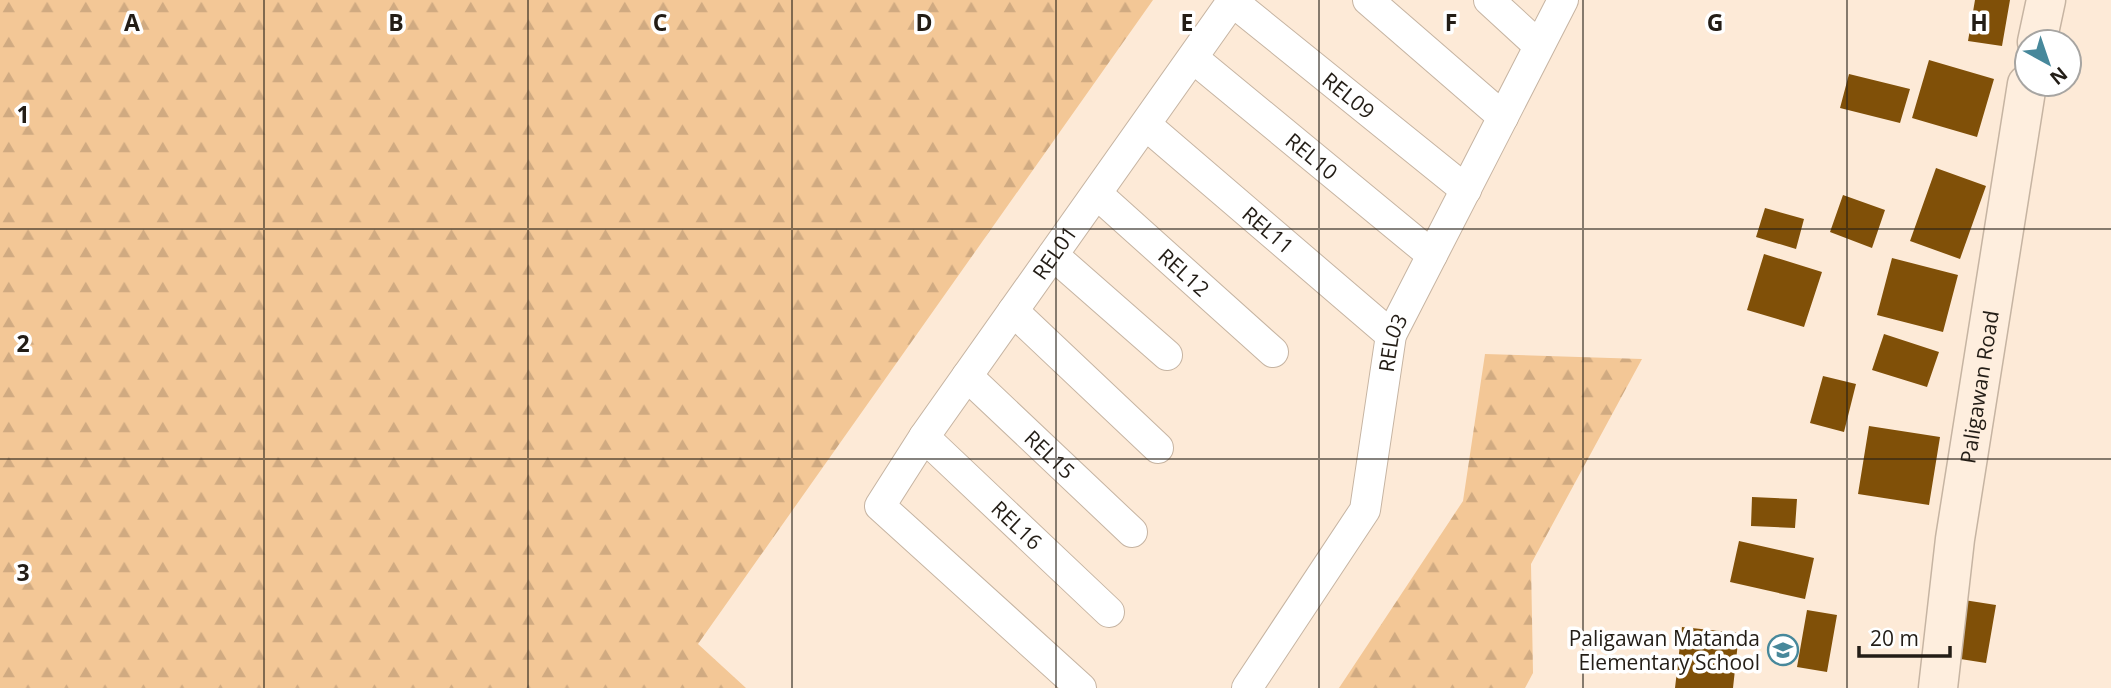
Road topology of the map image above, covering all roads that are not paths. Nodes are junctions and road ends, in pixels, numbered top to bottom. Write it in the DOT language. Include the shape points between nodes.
graph roads {
  1 [pos="1368,0"];
  2 [pos="1489,0"];
  3 [pos="1563,0"];
  4 [pos="2046,0"];
  5 [pos="1233,1"];
  6 [pos="2040,28"];
  7 [pos="1538,45"];
  8 [pos="1193,58"];
  9 [pos="2025,98"];
  10 [pos="1503,117"];
  11 [pos="1146,125"];
  12 [pos="1466,190"];
  13 [pos="1097,194"];
  14 [pos="1053,255"];
  15 [pos="1432,255"];
  16 [pos="1013,311"];
  17 [pos="1391,335"];
  18 [pos="1273,352"];
  19 [pos="1167,355"];
  20 [pos="968,376"];
  21 [pos="924,437"];
  22 [pos="1158,448"];
  23 [pos="1132,532"];
  24 [pos="1109,612"];
  25 [pos="1081,688"];
  26 [pos="1247,688"];
  27 [pos="1938,688"];
  1 -- 10 [label="street"];
  2 -- 7 [label="street"];
  3 -- 7 [label="street, REL03"];
  4 -- 6 [label="street"];
  5 -- 8 [label="street, REL01"];
  5 -- 12 [label="street, REL09"];
  7 -- 10 [label="street, REL03"];
  8 -- 11 [label="street, REL01"];
  8 -- 15 [label="street, REL10"];
  9 -- 27 [label="street, Paligawan Road" via="1955,540"];
  10 -- 12 [label="street, REL03"];
  11 -- 13 [label="street, REL01"];
  11 -- 17 [label="street, REL11"];
  12 -- 15 [label="street, REL03"];
  13 -- 14 [label="street, REL01"];
  13 -- 18 [label="street, REL12"];
  14 -- 16 [label="street, REL01"];
  14 -- 19 [label="street"];
  15 -- 17 [label="street, REL03"];
  16 -- 20 [label="street, REL01"];
  16 -- 22 [label="street"];
  17 -- 26 [label="street, REL03" via="1365,510"];
  20 -- 21 [label="street, REL01"];
  20 -- 23 [label="street, REL15"];
  21 -- 24 [label="street, REL16"];
  21 -- 25 [label="street, REL01" via="880,506"];
}
